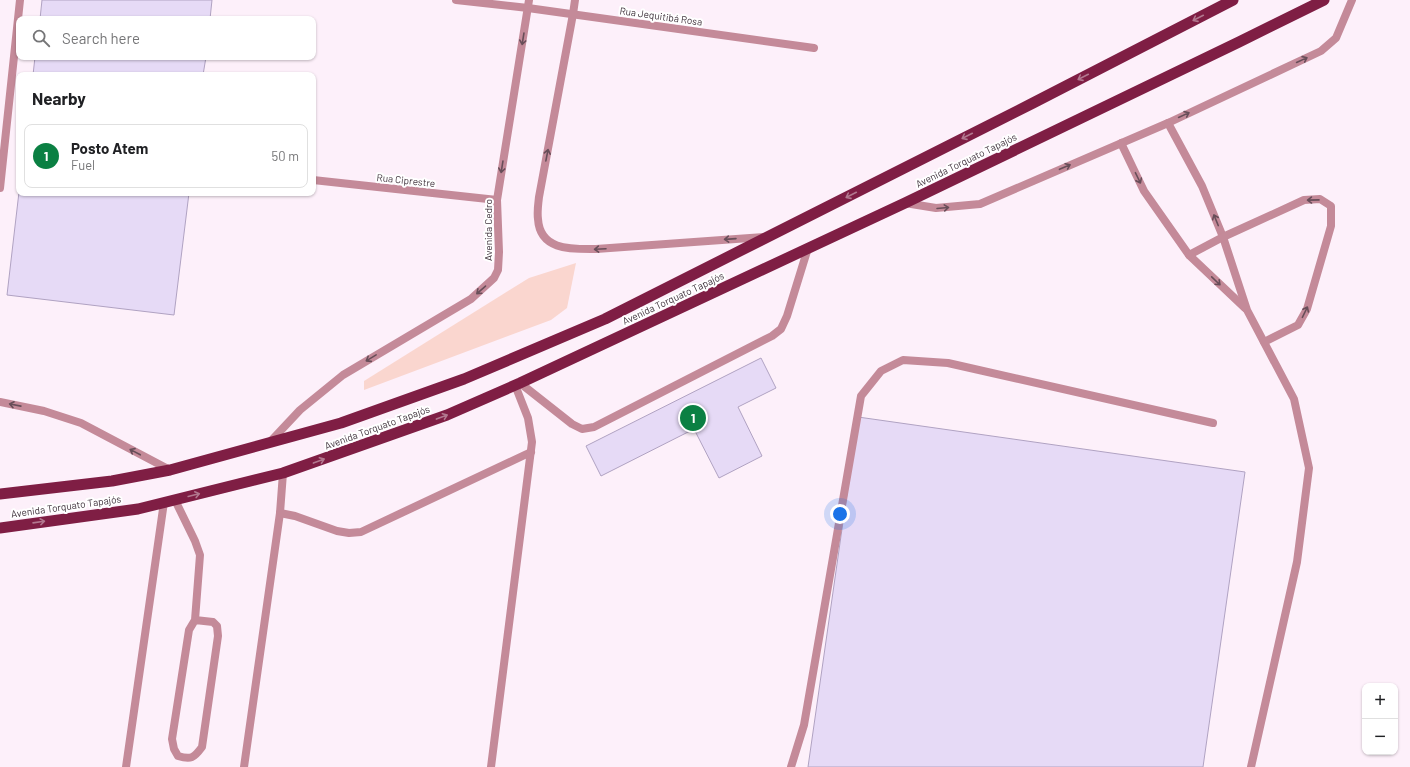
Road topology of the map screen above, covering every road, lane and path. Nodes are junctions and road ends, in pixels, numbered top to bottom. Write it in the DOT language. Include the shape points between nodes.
graph roads {
  1 [pos="20,0"];
  2 [pos="456,0"];
  3 [pos="575,0"];
  4 [pos="1233,0"];
  5 [pos="1324,0"];
  6 [pos="1352,0"];
  7 [pos="528,4"];
  8 [pos="573,14"];
  9 [pos="18,16"];
  10 [pos="16,38"];
  11 [pos="814,48"];
  12 [pos="1168,123"];
  13 [pos="1121,143"];
  14 [pos="316,180"];
  15 [pos="0,188"];
  16 [pos="497,200"];
  17 [pos="905,203"];
  18 [pos="769,237"];
  19 [pos="1223,237"];
  20 [pos="808,248"];
  21 [pos="1189,255"];
  22 [pos="1247,310"];
  23 [pos="1264,342"];
  24 [pos="518,384"];
  25 [pos="0,402"];
  26 [pos="1213,423"];
  27 [pos="270,442"];
  28 [pos="531,452"];
  29 [pos="170,470"];
  30 [pos="283,473"];
  31 [pos="0,494"];
  32 [pos="170,501"];
  33 [pos="280,513"];
  34 [pos="0,528"];
  35 [pos="195,620"];
  36 [pos="126,767"];
  37 [pos="244,767"];
  38 [pos="492,767"];
  39 [pos="791,767"];
  40 [pos="1251,767"];
  1 -- 9 [label="street"];
  2 -- 7 [label="street, Rua Jequitibá Rosa"];
  3 -- 8 [label="street"];
  4 -- 18 [label="highway, Avenida Torquato Tapajós, one-way"];
  5 -- 17 [label="highway, Avenida Torquato Tapajós"];
  12 -- 6 [label="street, one-way" via="1321,51 1336,38"];
  7 -- 8 [label="street, Rua Jequitibá Rosa"];
  7 -- 16 [label="street, Avenida Cedro, one-way"];
  8 -- 11 [label="street, Rua Jequitibá Rosa"];
  18 -- 8 [label="street, one-way" via="596,249 576,249 548,242 538,220 539,197"];
  10 -- 15 [label="street"];
  12 -- 13 [label="street"];
  19 -- 12 [label="street, one-way" via="1202,186"];
  17 -- 13 [label="street, one-way" via="936,208 980,204"];
  13 -- 21 [label="street, one-way" via="1144,191"];
  14 -- 16 [label="street, Rua Ciprestre"];
  16 -- 27 [label="street, Avenida Cedro, one-way" via="500,252 498,270 494,278 471,299 343,375 300,410"];
  17 -- 20 [label="highway, Avenida Torquato Tapajós"];
  18 -- 27 [label="highway, Avenida Torquato Tapajós" via="605,319 464,379 341,423"];
  19 -- 21 [label="street"];
  19 -- 22 [label="street"];
  23 -- 19 [label="street, one-way" via="1298,325 1307,309 1331,226 1331,206 1320,199 1304,200"];
  20 -- 24 [label="highway, Avenida Torquato Tapajós"];
  20 -- 24 [label="street" via="781,329 772,336 594,427 582,429 572,424"];
  21 -- 22 [label="street, one-way"];
  22 -- 23 [label="street"];
  23 -- 40 [label="street" via="1294,399 1309,468 1297,562"];
  24 -- 28 [label="street" via="528,418"];
  30 -- 24 [label="highway, Avenida Torquato Tapajós, one-way" via="447,415"];
  29 -- 25 [label="street, one-way" via="81,423 44,411"];
  26 -- 39 [label="street" via="948,363 903,360 881,371 861,396 804,725"];
  27 -- 29 [label="highway, Avenida Torquato Tapajós"];
  28 -- 33 [label="street" via="362,532 343,532"];
  28 -- 38 [label="street"];
  29 -- 31 [label="highway, Avenida Torquato Tapajós" via="112,481"];
  32 -- 30 [label="highway, Avenida Torquato Tapajós, one-way"];
  30 -- 33 [label="street"];
  34 -- 32 [label="highway, Avenida Torquato Tapajós, one-way" via="138,509"];
  32 -- 35 [label="street" via="195,541 200,555"];
  32 -- 36 [label="street"];
  33 -- 37 [label="street"];
  35 -- 35 [label="street" via="213,622 218,636 202,747 196,756 187,759 178,756 172,739 189,630"];
}
